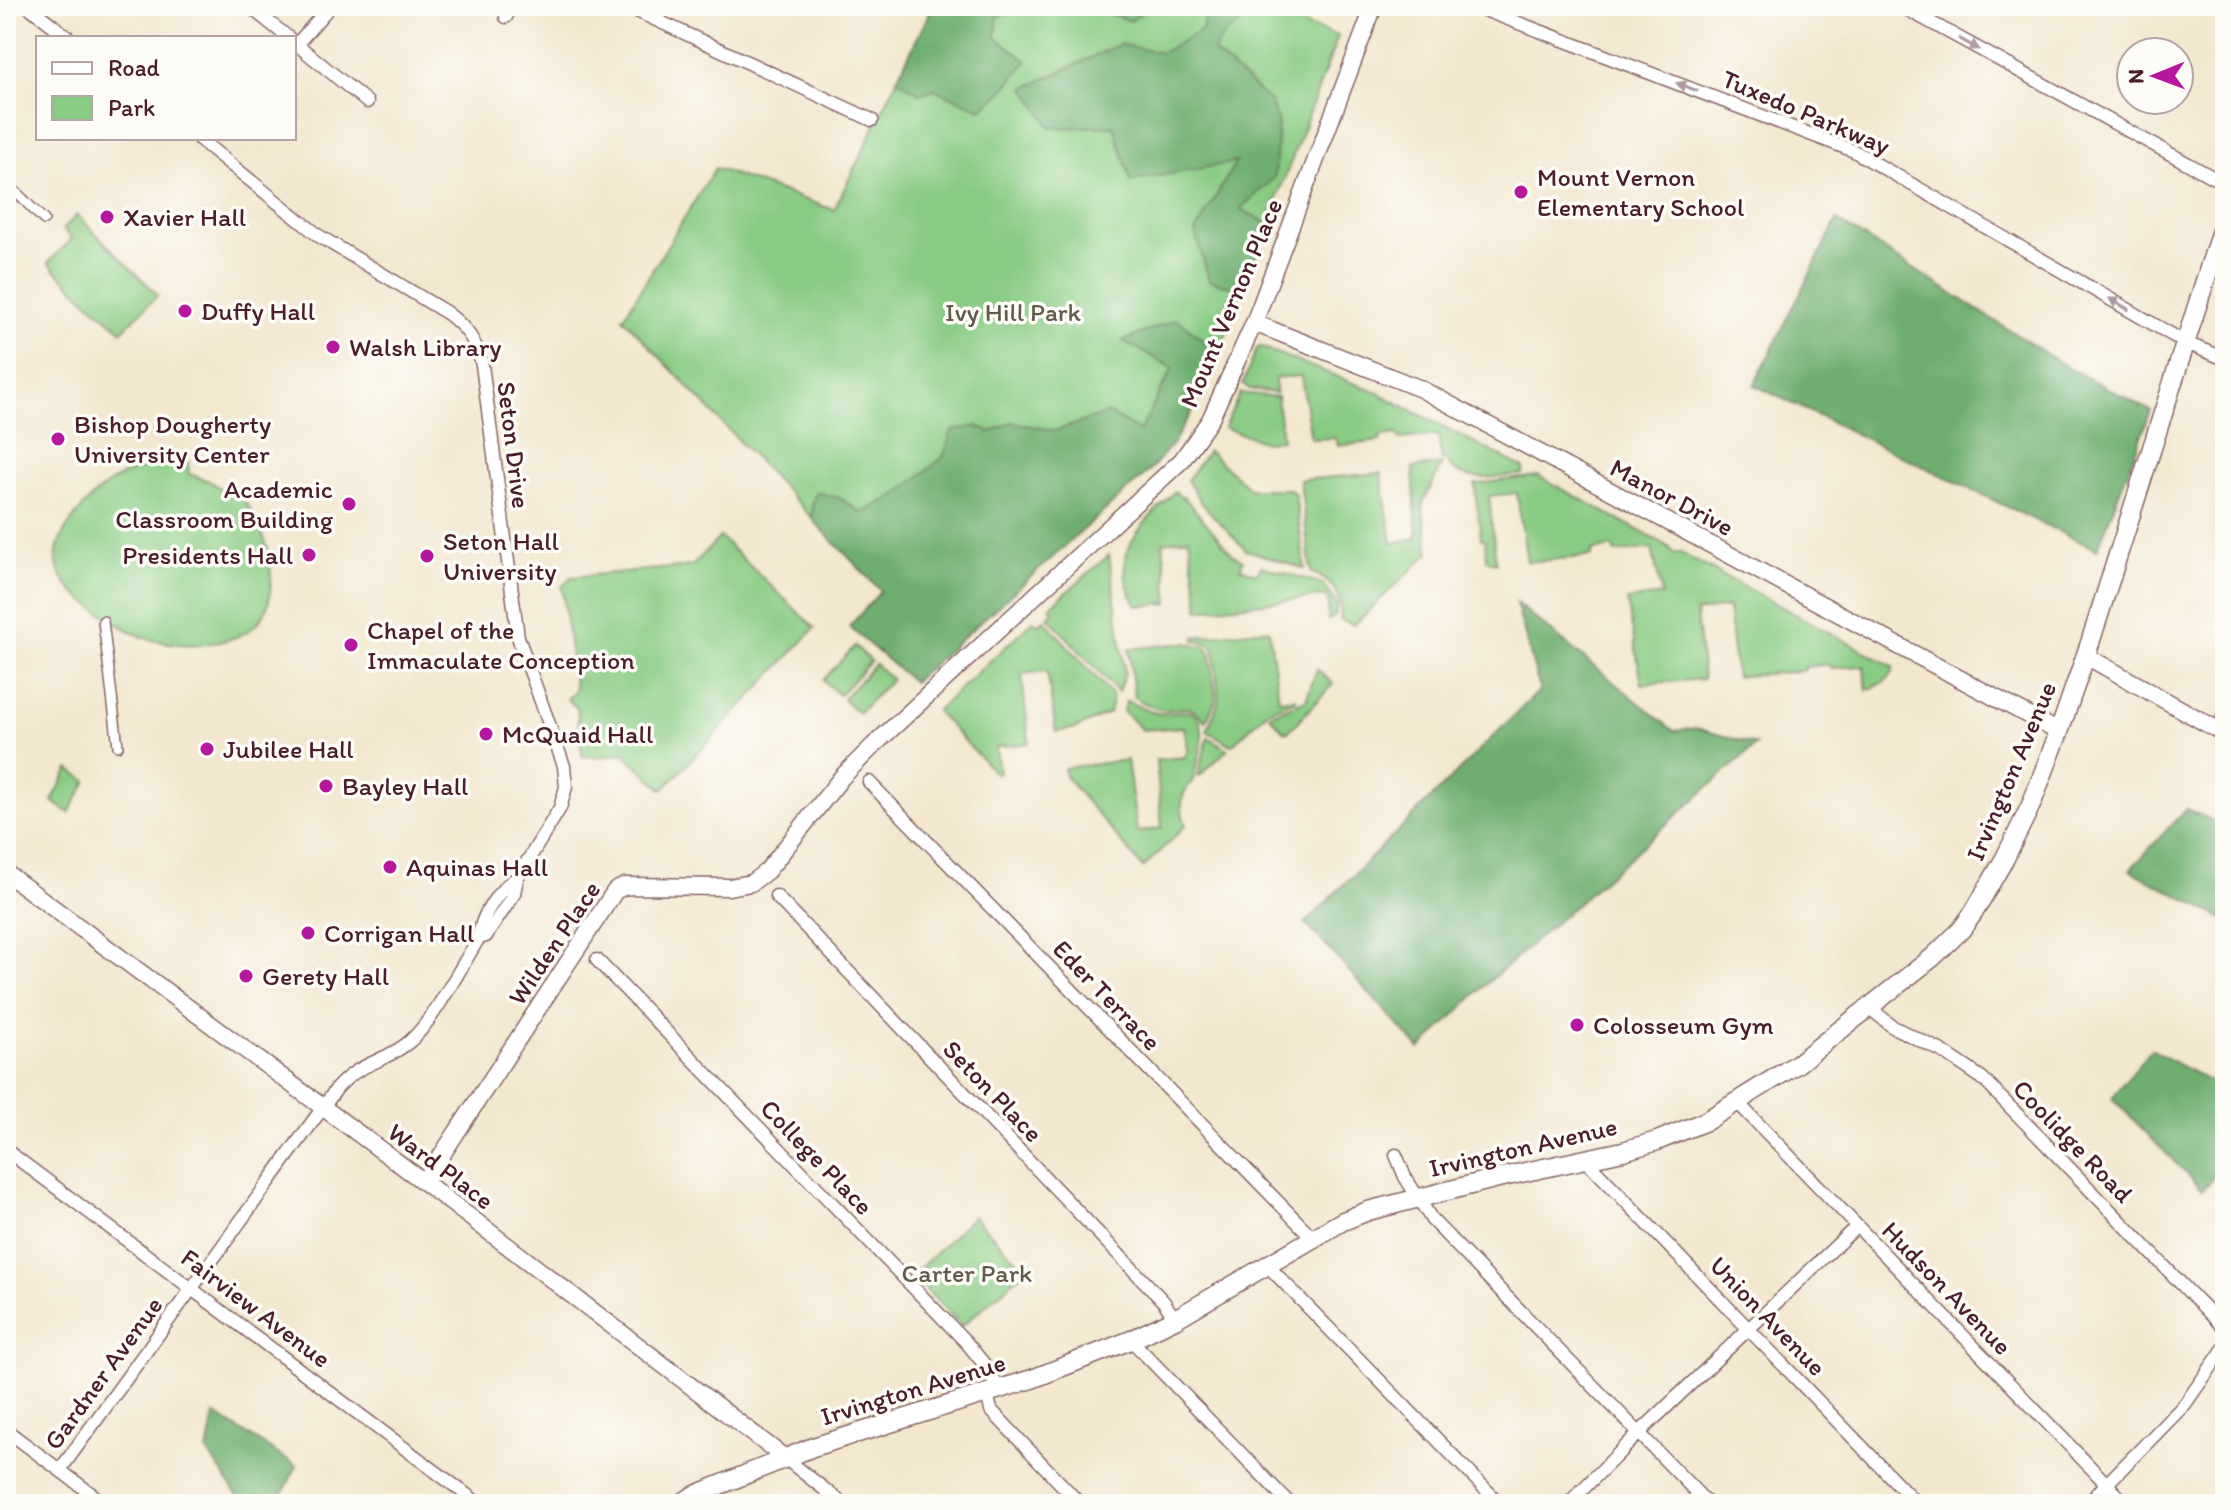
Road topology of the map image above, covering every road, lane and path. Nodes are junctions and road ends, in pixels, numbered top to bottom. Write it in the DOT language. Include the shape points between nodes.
graph roads {
  1 [pos="28,6"];
  2 [pos="249,6"];
  3 [pos="330,6"];
  4 [pos="626,6"];
  5 [pos="1374,6"];
  6 [pos="1474,6"];
  7 [pos="1901,6"];
  8 [pos="66,36"];
  9 [pos="287,36"];
  10 [pos="296,38"];
  11 [pos="296,43"];
  12 [pos="367,102"];
  13 [pos="872,120"];
  14 [pos="200,140"];
  15 [pos="7,184"];
  16 [pos="2225,184"];
  17 [pos="2225,218"];
  18 [pos="44,220"];
  19 [pos="1254,323"];
  20 [pos="2186,343"];
  21 [pos="2225,359"];
  22 [pos="103,621"];
  23 [pos="992,638"];
  24 [pos="2086,656"];
  25 [pos="2225,711"];
  26 [pos="2059,732"];
  27 [pos="2222,732"];
  28 [pos="118,746"];
  29 [pos="869,782"];
  30 [pos="6,873"];
  31 [pos="776,896"];
  32 [pos="597,960"];
  33 [pos="1870,1008"];
  34 [pos="1738,1103"];
  35 [pos="323,1108"];
  36 [pos="6,1150"];
  37 [pos="1396,1155"];
  38 [pos="1586,1160"];
  39 [pos="424,1182"];
  40 [pos="1418,1199"];
  41 [pos="1857,1226"];
  42 [pos="1313,1238"];
  43 [pos="1268,1266"];
  44 [pos="192,1287"];
  45 [pos="1175,1319"];
  46 [pos="1751,1329"];
  47 [pos="2225,1329"];
  48 [pos="1131,1340"];
  49 [pos="2225,1347"];
  50 [pos="993,1392"];
  51 [pos="6,1430"];
  52 [pos="1639,1433"];
  53 [pos="785,1458"];
  54 [pos="60,1470"];
  55 [pos="2107,1484"];
  56 [pos="105,1504"];
  57 [pos="479,1504"];
  58 [pos="681,1504"];
  59 [pos="843,1504"];
  60 [pos="1080,1504"];
  61 [pos="1290,1504"];
  62 [pos="1500,1504"];
  63 [pos="1568,1504"];
  64 [pos="1708,1504"];
  65 [pos="1917,1504"];
  66 [pos="2087,1504"];
  67 [pos="2126,1504"];
  1 -- 8 [label="street"];
  2 -- 9 [label="street"];
  3 -- 10 [label="street"];
  4 -- 13 [label="street"];
  5 -- 19 [label="street, Mount Vernon Place"];
  20 -- 6 [label="street, Tuxedo Parkway, one-way" via="1854,151"];
  7 -- 16 [label="street, one-way"];
  11 -- 12 [label="street"];
  14 -- 35 [label="street, Seton Drive" via="319,236 447,313 475,342 518,637 566,778 560,808 517,878 510,900 486,936 479,938 421,1030 398,1050 347,1076"];
  15 -- 18 [label="street"];
  17 -- 20 [label="main road, Irvington Avenue"];
  19 -- 23 [label="street, Mount Vernon Place" via="1210,420 1182,460"];
  19 -- 26 [label="street, Manor Drive" via="1421,389"];
  20 -- 21 [label="street, Tuxedo Parkway"];
  20 -- 24 [label="main road, Irvington Avenue"];
  22 -- 28 [label="street"];
  23 -- 39 [label="street, Wilden Place" via="842,777 767,871 751,883 625,886 615,891"];
  24 -- 26 [label="main road, Irvington Avenue"];
  24 -- 27 [label="street"];
  25 -- 27 [label="street"];
  26 -- 33 [label="main road, Irvington Avenue" via="2019,831 1974,912 1947,944"];
  29 -- 42 [label="street, Eder Terrace"];
  30 -- 35 [label="street, Ward Place"];
  31 -- 45 [label="street, Seton Place"];
  32 -- 50 [label="street, College Place" via="966,1342 989,1370"];
  33 -- 34 [label="main road, Irvington Avenue"];
  33 -- 47 [label="street, Coolidge Road" via="1982,1078"];
  34 -- 38 [label="main road, Irvington Avenue" via="1657,1141"];
  34 -- 41 [label="street, Hudson Avenue"];
  35 -- 39 [label="street, Ward Place"];
  35 -- 44 [label="street, Gardner Avenue"];
  36 -- 44 [label="street, Fairview Avenue"];
  37 -- 40 [label="street, Irvington Avenue"];
  38 -- 40 [label="main road, Irvington Avenue"];
  38 -- 46 [label="street, Union Avenue"];
  39 -- 53 [label="street, Ward Place"];
  40 -- 42 [label="main road, Irvington Avenue" via="1368,1211"];
  40 -- 52 [label="street" via="1432,1220"];
  41 -- 46 [label="street"];
  41 -- 55 [label="street, Hudson Avenue"];
  42 -- 43 [label="main road, Irvington Avenue"];
  43 -- 45 [label="main road, Irvington Avenue"];
  43 -- 62 [label="street"];
  44 -- 54 [label="street, Gardner Avenue"];
  44 -- 57 [label="street, Fairview Avenue"];
  45 -- 48 [label="main road, Irvington Avenue"];
  46 -- 52 [label="street"];
  46 -- 65 [label="street, Union Avenue"];
  48 -- 50 [label="main road, Irvington Avenue"];
  48 -- 61 [label="street"];
  49 -- 55 [label="street" via="2185,1404"];
  50 -- 53 [label="main road, Irvington Avenue"];
  50 -- 60 [label="street, College Place" via="991,1410"];
  51 -- 54 [label="street"];
  52 -- 63 [label="street"];
  52 -- 64 [label="street"];
  53 -- 58 [label="main road, Irvington Avenue"];
  53 -- 59 [label="street, Ward Place"];
  54 -- 56 [label="street"];
  55 -- 66 [label="street"];
  55 -- 67 [label="street, Hudson Avenue"];
}
